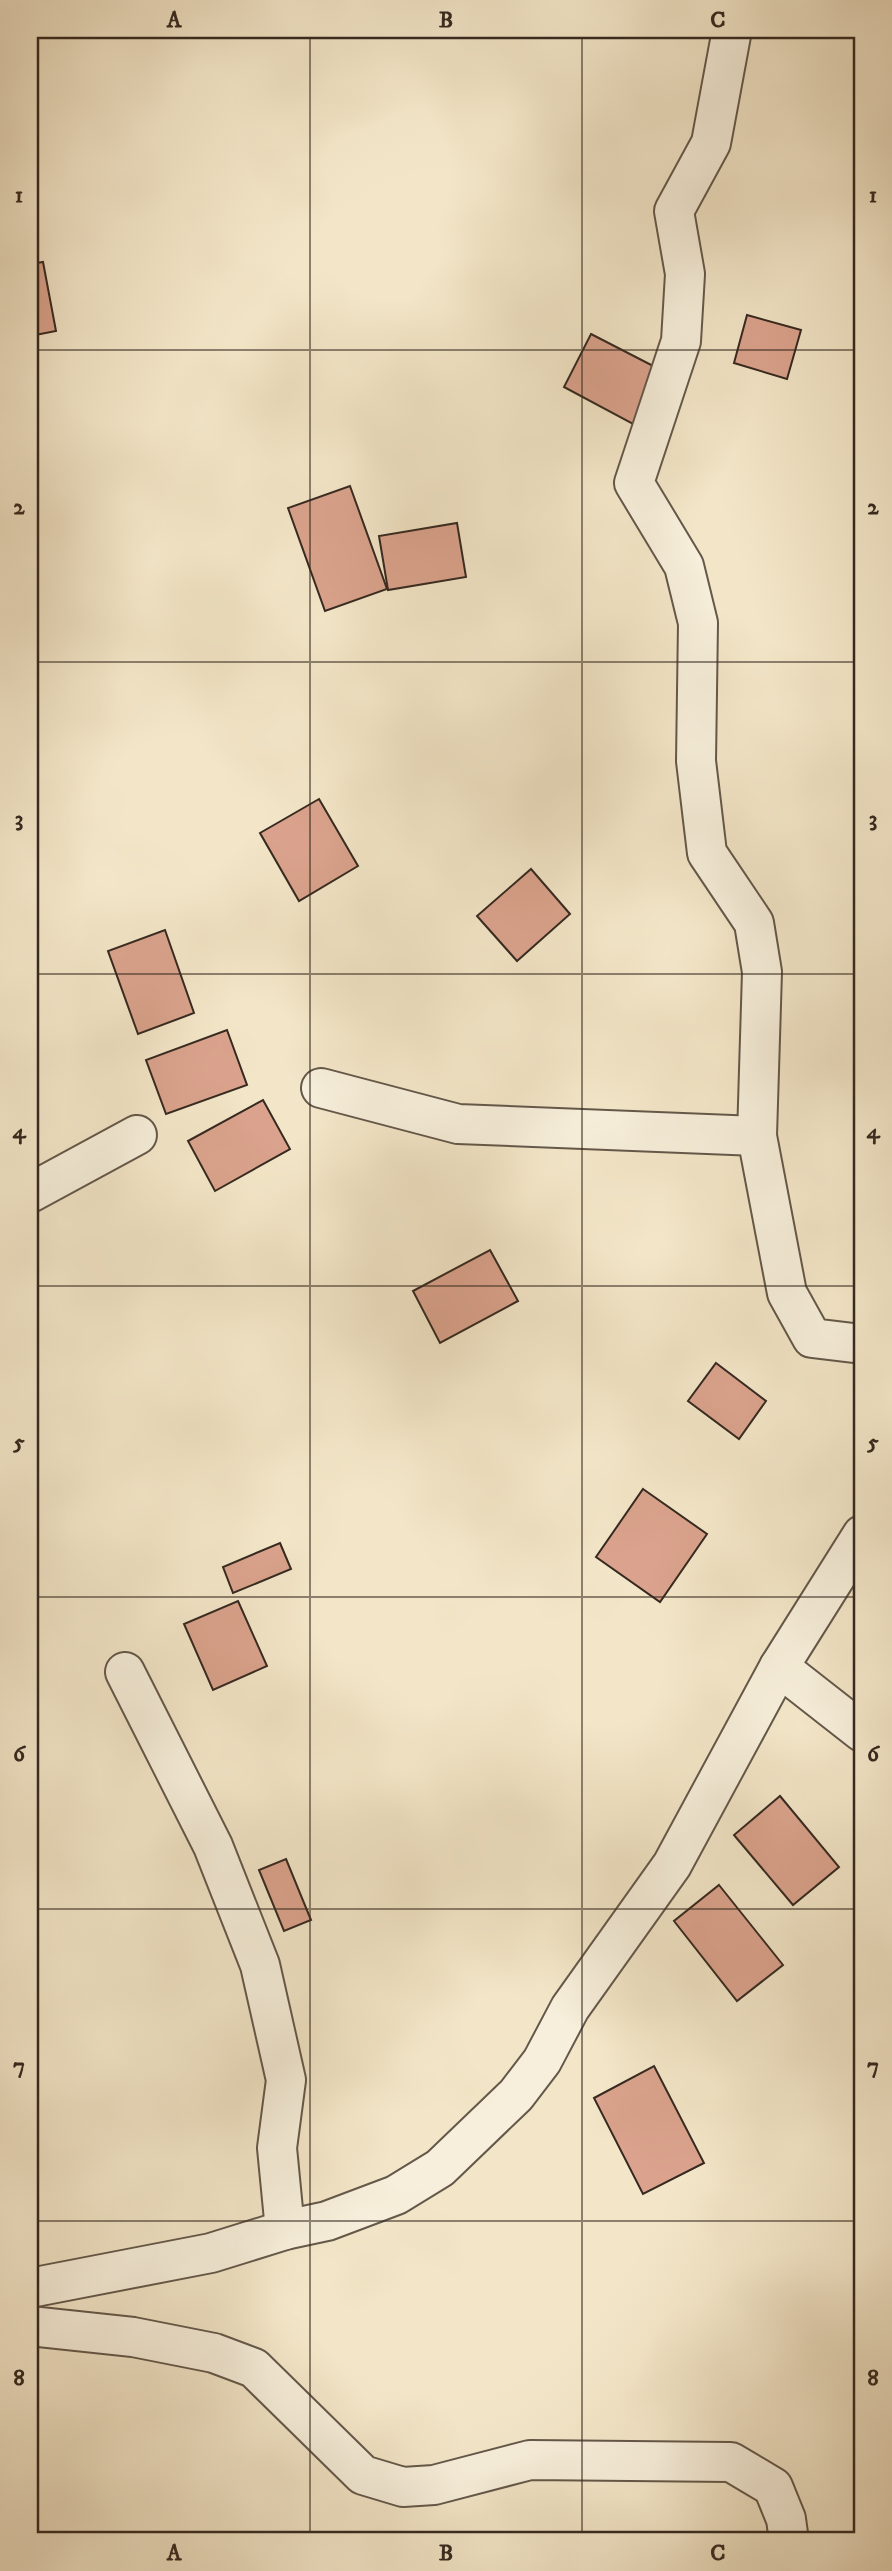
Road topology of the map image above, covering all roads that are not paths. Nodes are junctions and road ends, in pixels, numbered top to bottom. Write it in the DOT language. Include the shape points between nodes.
graph roads {
  1 [pos="732,30"];
  2 [pos="321,1088"];
  3 [pos="137,1135"];
  4 [pos="757,1136"];
  5 [pos="30,1193"];
  6 [pos="862,1344"];
  7 [pos="862,1535"];
  8 [pos="779,1667"];
  9 [pos="125,1672"];
  10 [pos="862,1732"];
  11 [pos="285,2230"];
  12 [pos="30,2288"];
  13 [pos="30,2326"];
  14 [pos="789,2541"];
  1 -- 4 [label="street" via="711,143 674,211 685,274 681,341 634,483 684,566 698,623 696,761 707,853 754,923 762,972"];
  2 -- 4 [label="street" via="458,1124"];
  3 -- 5 [label="street"];
  4 -- 6 [label="street" via="787,1293 812,1338"];
  7 -- 8 [label="street"];
  8 -- 10 [label="street"];
  8 -- 11 [label="street" via="672,1865 570,2008 516,2095 440,2168 396,2195 327,2221"];
  9 -- 11 [label="street" via="213,1846 260,1965 286,2080 277,2148"];
  11 -- 12 [label="street" via="211,2253"];
  13 -- 14 [label="street" via="133,2337 214,2353 254,2368 363,2475 402,2487 433,2486 530,2460 731,2462 773,2487"];
}
